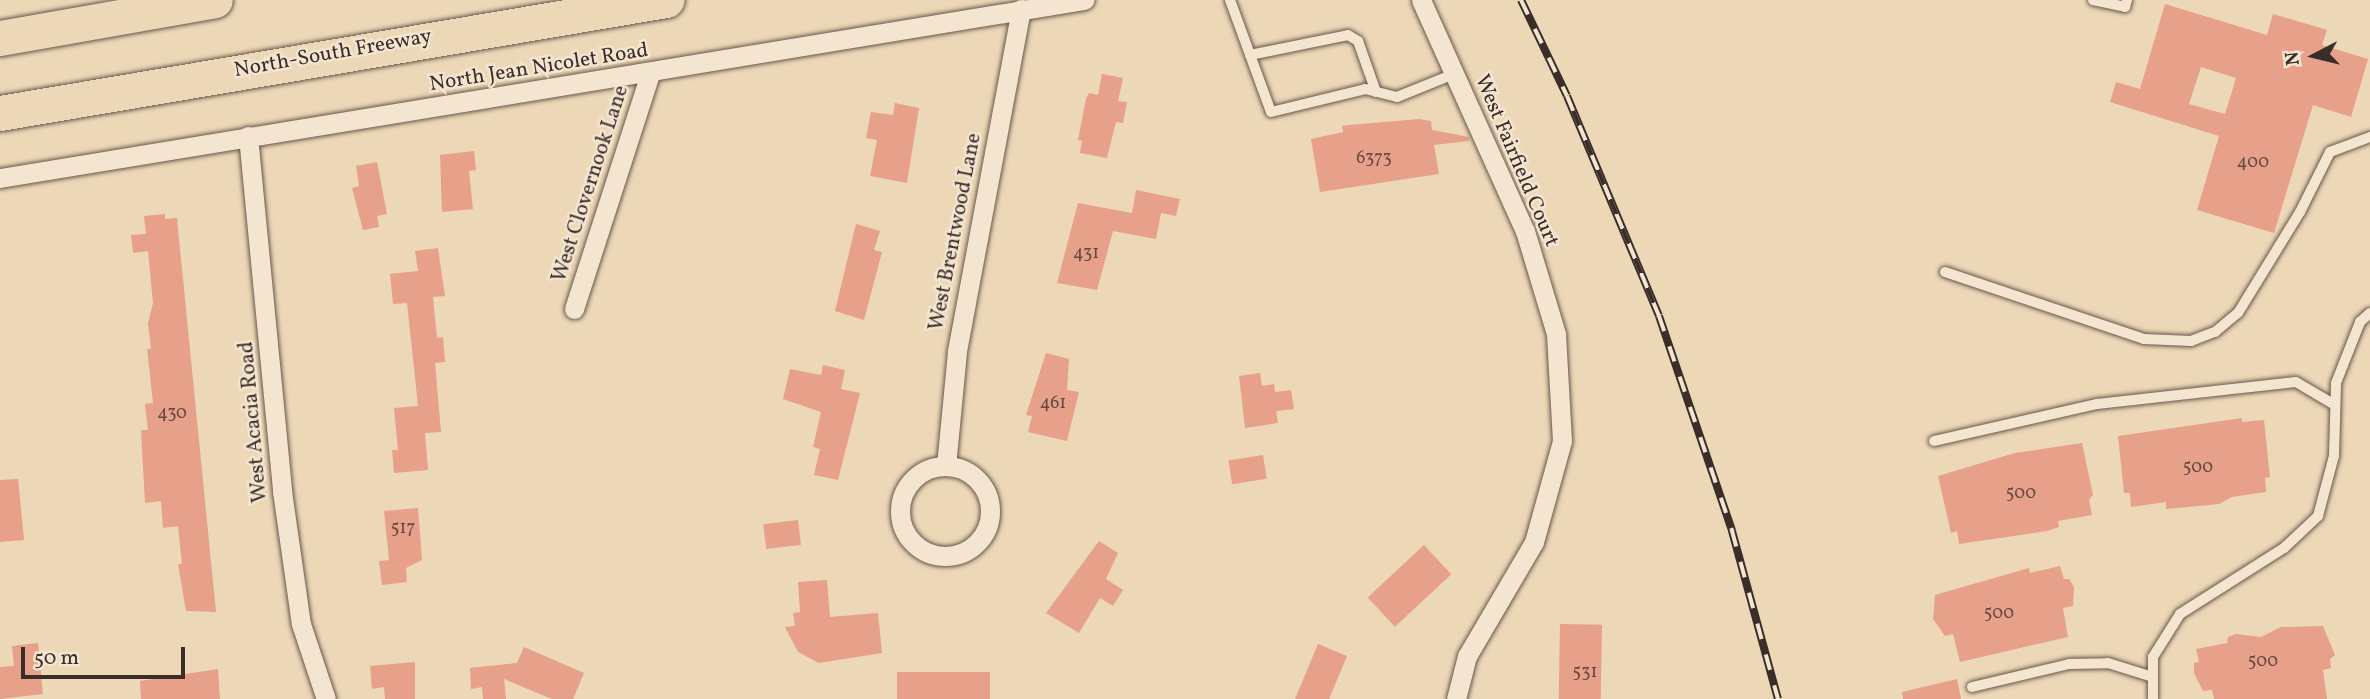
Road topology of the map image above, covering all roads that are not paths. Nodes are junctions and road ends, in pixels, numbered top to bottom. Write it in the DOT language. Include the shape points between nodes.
graph roads {
  1 [pos="215,0"];
  2 [pos="666,0"];
  3 [pos="1084,0"];
  4 [pos="1230,0"];
  5 [pos="1421,0"];
  6 [pos="2093,0"];
  7 [pos="2127,0"];
  8 [pos="1021,9"];
  9 [pos="0,38"];
  10 [pos="1250,55"];
  11 [pos="650,73"];
  12 [pos="1454,74"];
  13 [pos="1376,92"];
  14 [pos="0,113"];
  15 [pos="248,136"];
  16 [pos="2370,136"];
  17 [pos="0,178"];
  18 [pos="1945,272"];
  19 [pos="574,309"];
  20 [pos="2370,313"];
  21 [pos="2335,405"];
  22 [pos="1934,441"];
  23 [pos="946,466"];
  24 [pos="2153,677"];
  25 [pos="1972,687"];
  26 [pos="326,699"];
  27 [pos="1456,699"];
  28 [pos="2153,699"];
  1 -- 9 [label="highway"];
  2 -- 14 [label="highway, North-South Freeway"];
  3 -- 8 [label="street, North Jean Nicolet Road"];
  4 -- 10 [label="lane"];
  5 -- 12 [label="street, West Fairfield Court"];
  6 -- 7 [label="lane" via="2124,7"];
  8 -- 11 [label="street, North Jean Nicolet Road"];
  8 -- 23 [label="street, West Brentwood Lane" via="957,351"];
  10 -- 13 [label="lane" via="1348,35 1358,41"];
  10 -- 13 [label="lane" via="1271,112 1365,89"];
  11 -- 15 [label="street, North Jean Nicolet Road"];
  11 -- 19 [label="street, West Clovernook Lane"];
  12 -- 13 [label="lane" via="1397,97"];
  12 -- 27 [label="street, West Fairfield Court" via="1525,231 1556,334 1562,441 1534,542 1467,656"];
  15 -- 17 [label="street, North Jean Nicolet Road"];
  15 -- 26 [label="street, West Acacia Road" via="282,491 301,624"];
  16 -- 18 [label="lane" via="2330,152 2300,212 2238,313 2215,332 2191,341 2144,339"];
  20 -- 21 [label="lane" via="2360,322 2336,383"];
  21 -- 22 [label="lane" via="2296,382 2097,404"];
  21 -- 24 [label="lane" via="2334,456 2318,516 2284,548 2180,614 2153,657"];
  23 -- 23 [label="street" via="914,479 902,497 900,511 902,525 919,548 946,556 974,545 989,519 989,503 979,482 961,468"];
  24 -- 25 [label="lane" via="2108,663 2069,664"];
  24 -- 28 [label="lane"];
}
